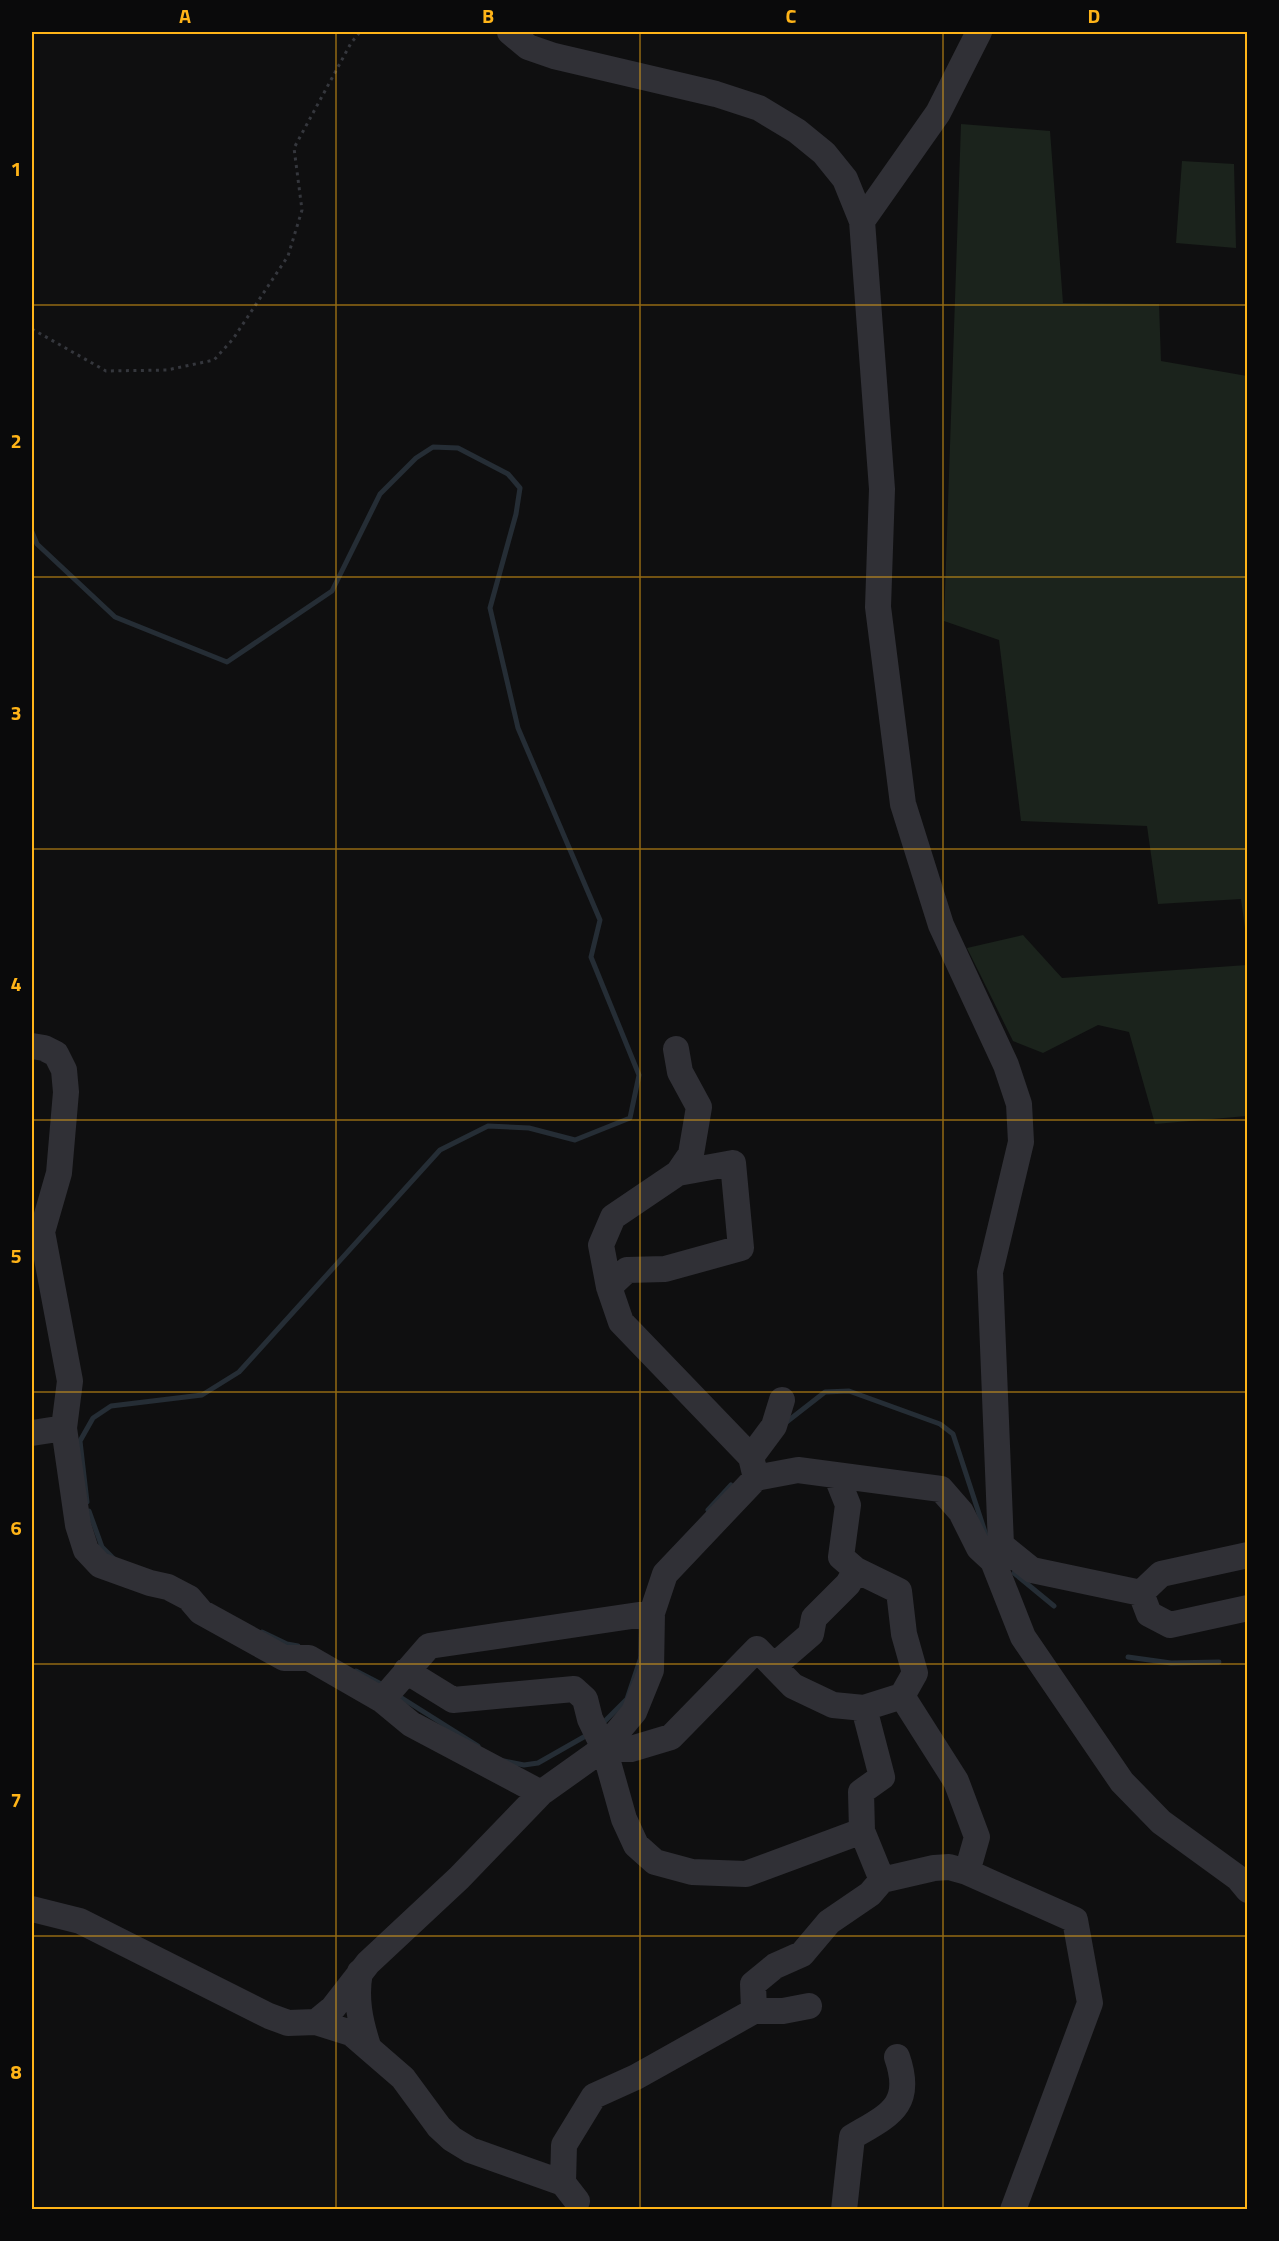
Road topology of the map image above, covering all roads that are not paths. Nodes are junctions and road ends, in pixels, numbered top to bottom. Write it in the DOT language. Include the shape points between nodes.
graph roads {
  1 [pos="510,32"];
  2 [pos="979,32"];
  3 [pos="862,221"];
  4 [pos="32,1046"];
  5 [pos="676,1049"];
  6 [pos="678,1173"];
  7 [pos="609,1287"];
  8 [pos="782,1400"];
  9 [pos="64,1428"];
  10 [pos="32,1433"];
  11 [pos="754,1468"];
  12 [pos="836,1475"];
  13 [pos="997,1553"];
  14 [pos="1248,1555"];
  15 [pos="856,1570"];
  16 [pos="1141,1593"];
  17 [pos="1248,1608"];
  18 [pos="652,1613"];
  19 [pos="774,1666"];
  20 [pos="392,1687"];
  21 [pos="902,1696"];
  22 [pos="864,1708"];
  23 [pos="598,1736"];
  24 [pos="541,1793"];
  25 [pos="862,1831"];
  26 [pos="967,1872"];
  27 [pos="882,1880"];
  28 [pos="1248,1890"];
  29 [pos="32,1910"];
  30 [pos="360,1972"];
  31 [pos="809,2006"];
  32 [pos="754,2011"];
  33 [pos="316,2022"];
  34 [pos="368,2046"];
  35 [pos="897,2057"];
  36 [pos="575,2201"];
  37 [pos="844,2210"];
  38 [pos="1013,2210"];
  1 -- 3 [label="street" via="528,47 554,56 759,108 824,153 845,179"];
  2 -- 3 [label="street" via="938,113"];
  3 -- 13 [label="street" via="882,489 878,607 903,804 941,925 1006,1065 1019,1104 1021,1142 990,1272"];
  4 -- 9 [label="street" via="56,1054 64,1070 66,1092 59,1173 42,1232 70,1381"];
  5 -- 6 [label="street" via="680,1072 699,1107 691,1154"];
  6 -- 7 [label="street" via="613,1216 601,1245"];
  6 -- 7 [label="street" via="733,1163 741,1248 665,1269 627,1270"];
  7 -- 11 [label="street" via="621,1322"];
  8 -- 11 [label="street"];
  9 -- 10 [label="street"];
  9 -- 20 [label="street" via="78,1526 86,1550 100,1565 168,1587 189,1598 201,1612 284,1658 309,1658"];
  11 -- 12 [label="street"];
  11 -- 18 [label="street" via="665,1574"];
  12 -- 13 [label="street" via="941,1489 961,1512 979,1548"];
  12 -- 15 [label="street" via="848,1504 841,1557"];
  13 -- 16 [label="street" via="1032,1570"];
  13 -- 28 [label="street" via="1023,1637 1122,1782 1161,1822 1238,1878"];
  14 -- 16 [label="street" via="1161,1574"];
  15 -- 19 [label="street" via="848,1584 814,1618 811,1634"];
  15 -- 21 [label="street" via="899,1591 904,1634 915,1673"];
  16 -- 17 [label="street" via="1149,1614 1170,1625"];
  18 -- 20 [label="street" via="429,1646"];
  18 -- 23 [label="street" via="651,1670 634,1712"];
  19 -- 22 [label="street" via="793,1686 833,1705"];
  19 -- 23 [label="street" via="757,1649 671,1737 631,1749"];
  20 -- 23 [label="street" via="453,1700 573,1689 585,1699"];
  20 -- 24 [label="street" via="411,1724"];
  21 -- 22 [label="street"];
  21 -- 26 [label="street" via="956,1781 977,1837"];
  22 -- 25 [label="street" via="882,1777 861,1792"];
  23 -- 24 [label="street"];
  23 -- 25 [label="street" via="624,1819 636,1845 655,1862 692,1872 746,1874"];
  24 -- 30 [label="street"];
  25 -- 27 [label="street"];
  26 -- 27 [label="street" via="934,1868"];
  26 -- 38 [label="street" via="1075,1920 1090,2003"];
  27 -- 32 [label="street" via="870,1894 829,1922 802,1954 775,1966 753,1984"];
  29 -- 33 [label="street" via="80,1921 269,2016 288,2023"];
  30 -- 33 [label="street" via="333,2008"];
  30 -- 34 [label="street" via="357,1990"];
  31 -- 32 [label="street"];
  32 -- 36 [label="street" via="594,2096 564,2145"];
  33 -- 34 [label="street" via="351,2033"];
  34 -- 36 [label="street" via="404,2078 452,2139"];
  35 -- 37 [label="street" via="903,2074 903,2093 890,2114 852,2137"];
}
